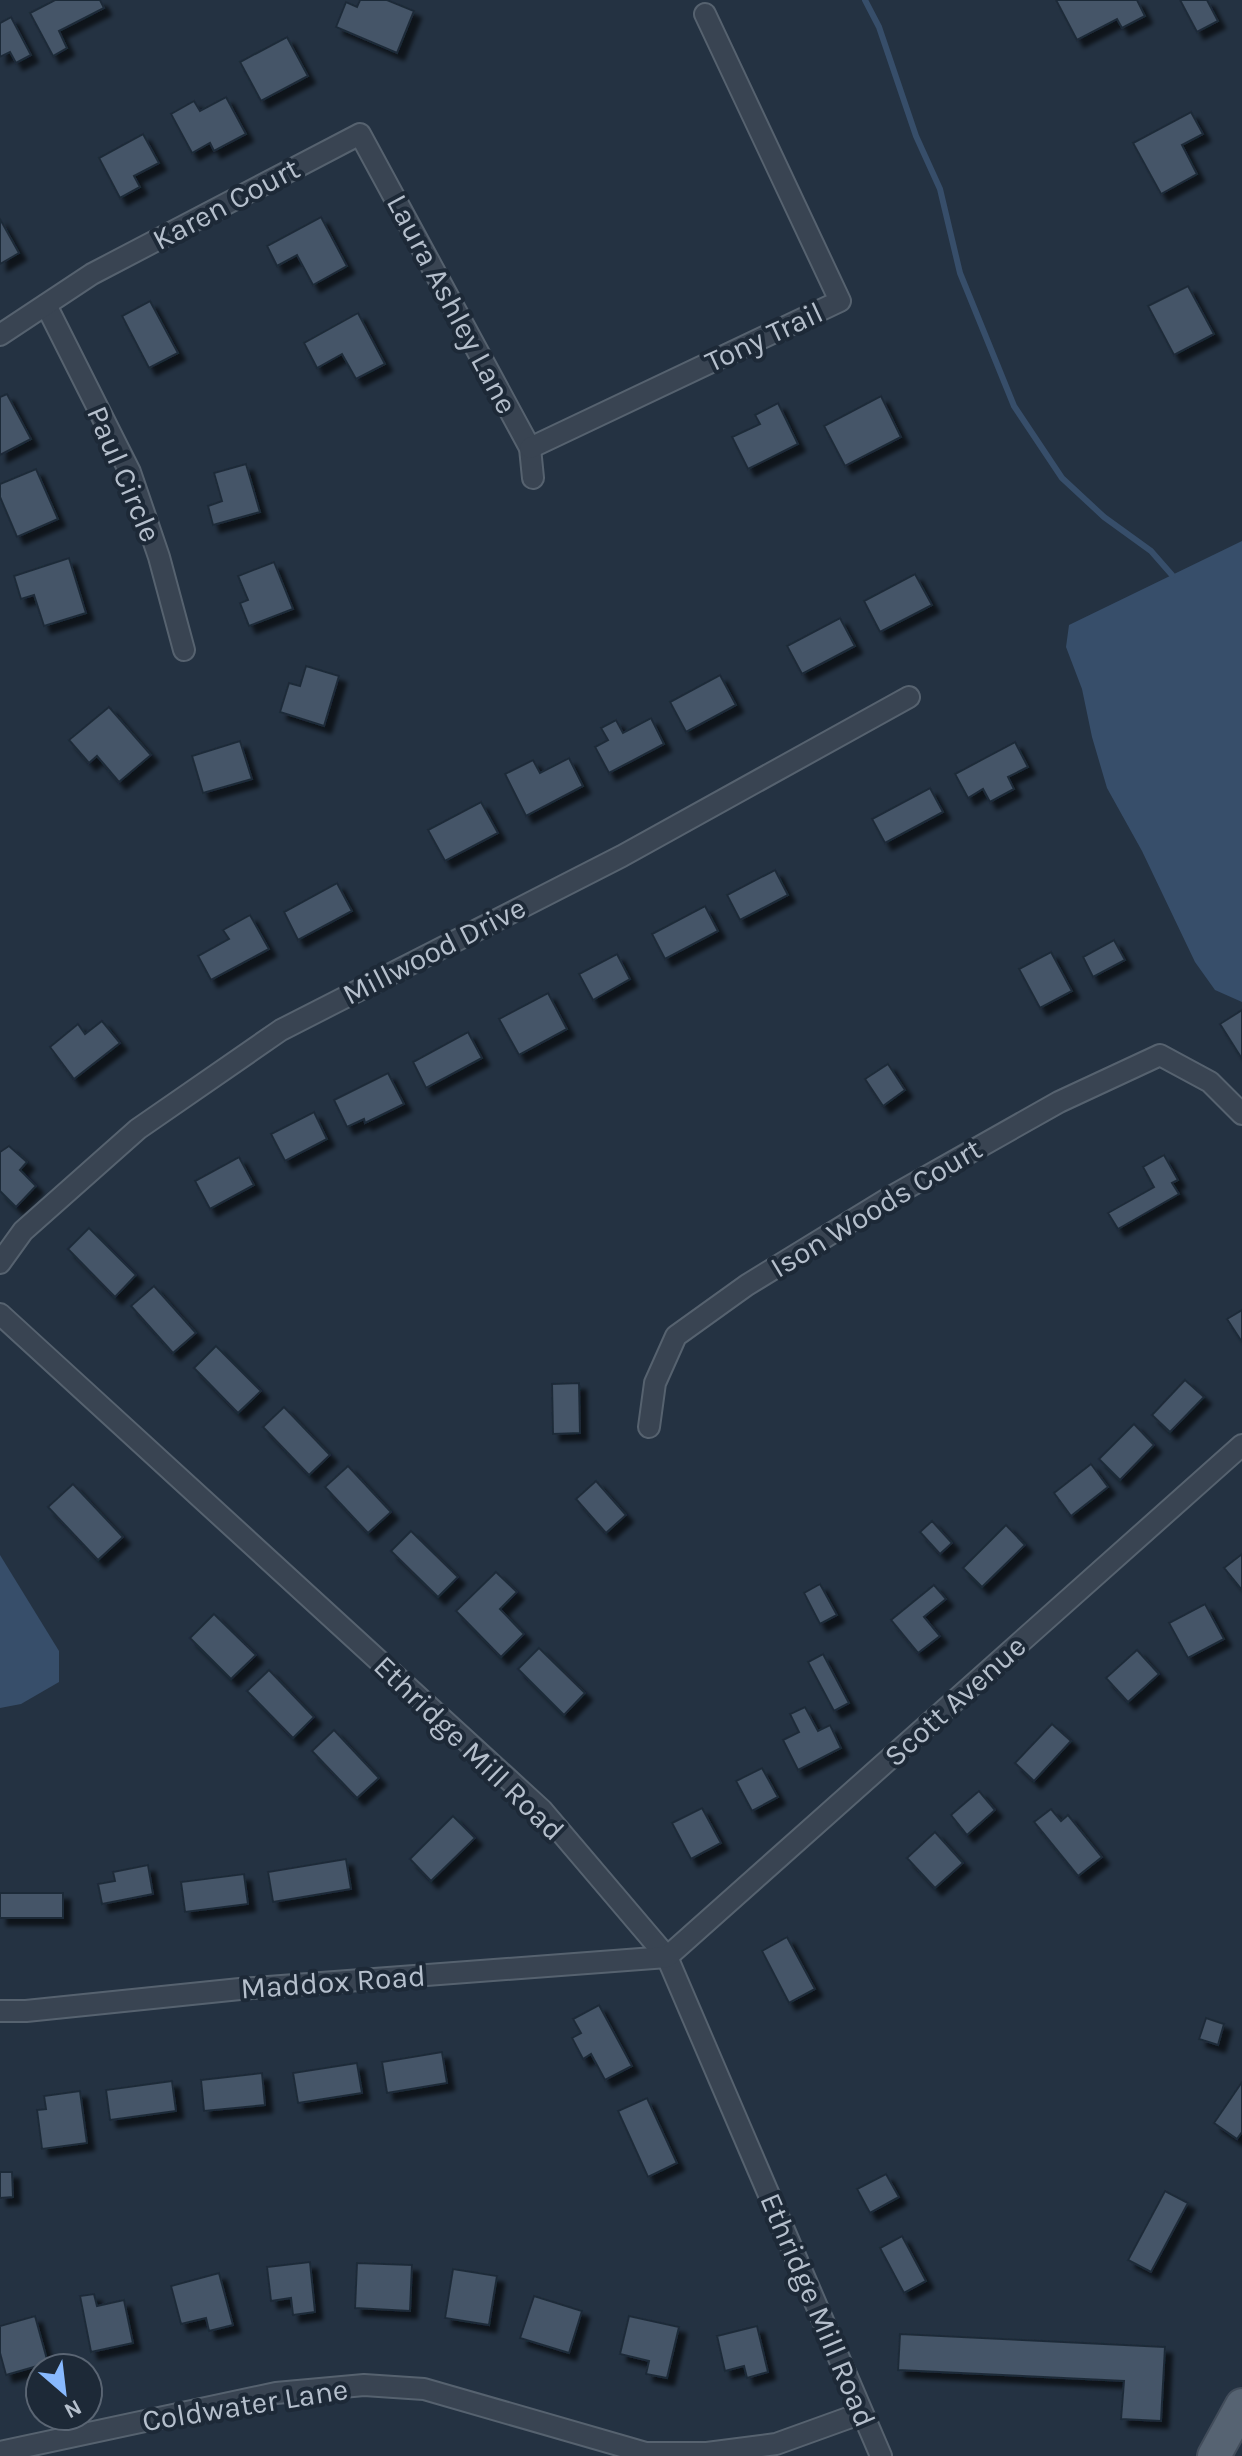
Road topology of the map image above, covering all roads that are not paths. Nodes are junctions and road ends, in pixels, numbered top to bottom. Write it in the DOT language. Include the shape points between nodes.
graph roads {
  1 [pos="705,14"];
  2 [pos="360,134"];
  3 [pos="46,305"];
  4 [pos="0,335"];
  5 [pos="530,448"];
  6 [pos="533,478"];
  7 [pos="184,650"];
  8 [pos="909,697"];
  9 [pos="1242,1114"];
  10 [pos="0,1263"];
  11 [pos="0,1314"];
  12 [pos="649,1427"];
  13 [pos="1242,1445"];
  14 [pos="667,1957"];
  15 [pos="0,2011"];
  16 [pos="1242,2405"];
  17 [pos="862,2413"];
  18 [pos="0,2452"];
  19 [pos="881,2456"];
  20 [pos="1214,2456"];
  1 -- 5 [label="street, Tony Trail" via="840,301"];
  2 -- 3 [label="street, Karen Court" via="92,274"];
  2 -- 5 [label="street, Laura Ashley Lane"];
  3 -- 4 [label="street, Karen Court"];
  3 -- 7 [label="street, Paul Circle" via="130,472"];
  5 -- 6 [label="street, Laura Ashley Lane"];
  8 -- 10 [label="street, Millwood Drive" via="622,856 281,1030 138,1129 23,1231"];
  9 -- 12 [label="street, Ison Woods Court" via="1210,1082 1160,1055 1059,1102 889,1198 747,1285 676,1336 655,1383"];
  11 -- 14 [label="street, Ethridge Mill Road" via="542,1810"];
  13 -- 14 [label="street, Scott Avenue"];
  14 -- 15 [label="street, Maddox Road"];
  14 -- 17 [label="street, Ethridge Mill Road"];
  16 -- 20 [label="main road"];
  17 -- 18 [label="street, Coldwater Lane" via="776,2444 707,2453 646,2453 424,2389 364,2385 276,2393"];
  17 -- 19 [label="street, Ethridge Mill Road"];
}
